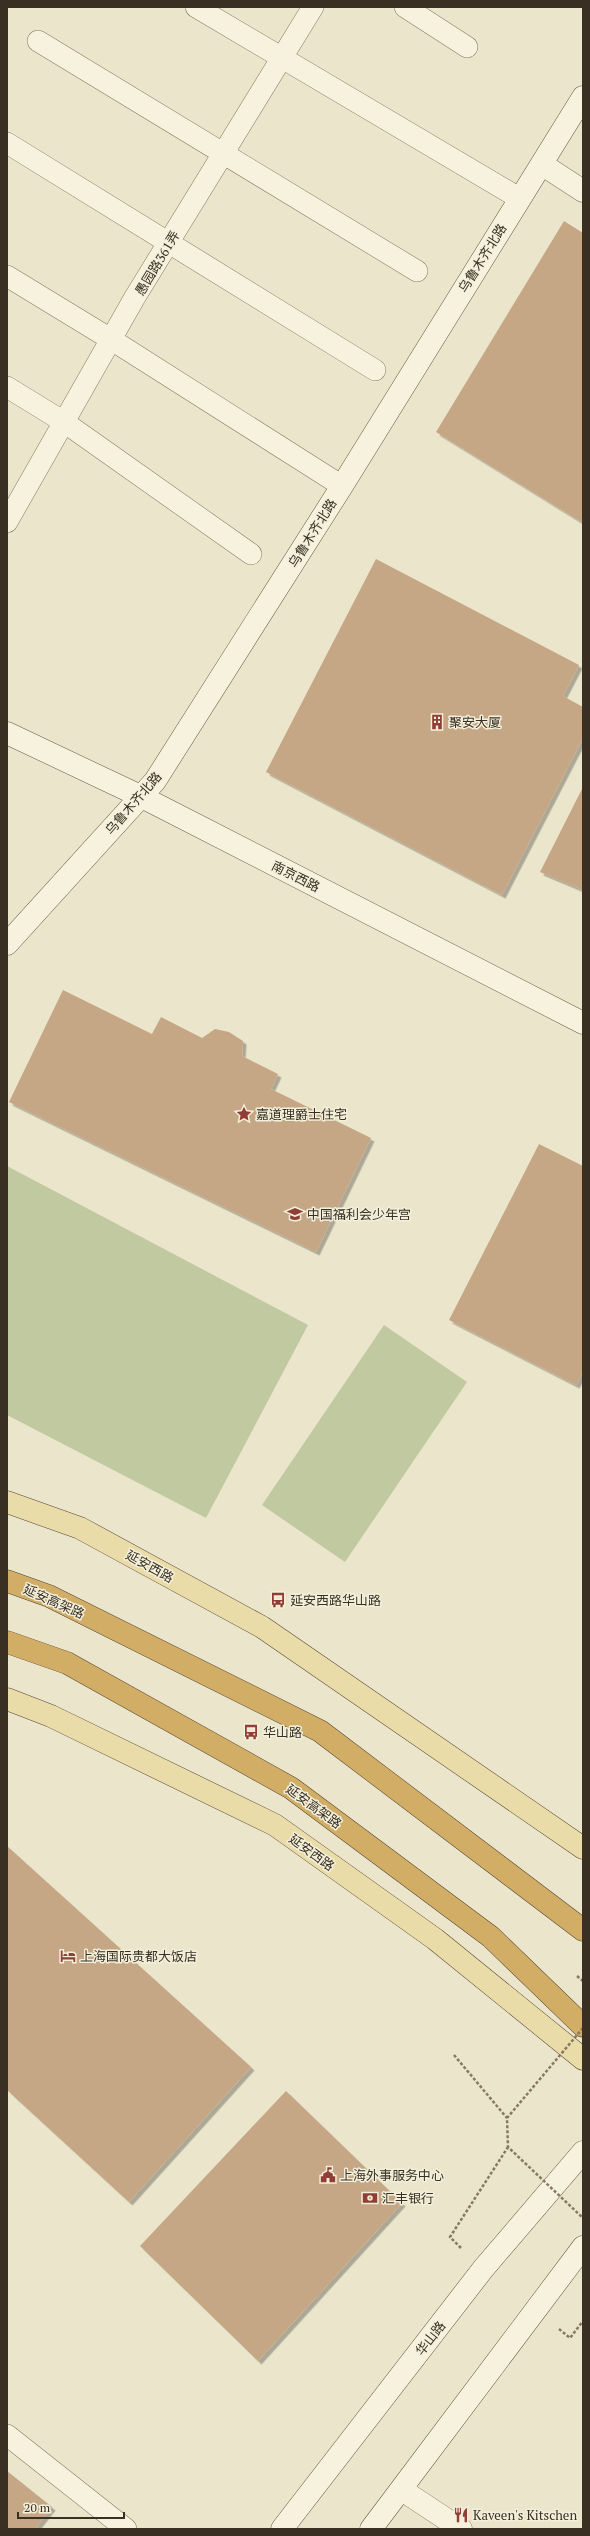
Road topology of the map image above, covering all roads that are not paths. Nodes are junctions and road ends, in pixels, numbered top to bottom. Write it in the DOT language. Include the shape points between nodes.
graph roads {
  1 [pos="196,7"];
  2 [pos="313,7"];
  3 [pos="406,7"];
  4 [pos="38,41"];
  5 [pos="467,46"];
  6 [pos="281,59"];
  7 [pos="583,97"];
  8 [pos="7,142"];
  9 [pos="224,152"];
  10 [pos="543,165"];
  11 [pos="583,191"];
  12 [pos="519,198"];
  13 [pos="168,243"];
  14 [pos="417,270"];
  15 [pos="7,276"];
  16 [pos="112,340"];
  17 [pos="375,370"];
  18 [pos="7,387"];
  19 [pos="64,422"];
  20 [pos="342,486"];
  21 [pos="7,522"];
  22 [pos="251,554"];
  23 [pos="7,733"];
  24 [pos="140,796"];
  25 [pos="7,944"];
  26 [pos="583,1023"];
  27 [pos="7,1502"];
  28 [pos="7,1581"];
  29 [pos="7,1642"];
  30 [pos="7,1699"];
  31 [pos="583,1848"];
  32 [pos="583,1930"];
  33 [pos="583,2027"];
  34 [pos="583,2059"];
  35 [pos="583,2152"];
  36 [pos="583,2247"];
  37 [pos="7,2435"];
  38 [pos="402,2490"];
  39 [pos="126,2529"];
  40 [pos="282,2529"];
  41 [pos="371,2529"];
  42 [pos="461,2529"];
  1 -- 6 [label="lane"];
  2 -- 6 [label="lane, 愚园路361弄"];
  3 -- 5 [label="lane"];
  4 -- 9 [label="lane"];
  6 -- 9 [label="lane, 愚园路361弄"];
  6 -- 12 [label="lane"];
  7 -- 10 [label="main road, 乌鲁木齐北路"];
  8 -- 13 [label="lane"];
  9 -- 13 [label="lane, 愚园路361弄"];
  9 -- 14 [label="lane"];
  10 -- 11 [label="main road"];
  10 -- 12 [label="main road, 乌鲁木齐北路"];
  12 -- 20 [label="main road, 乌鲁木齐北路"];
  13 -- 16 [label="lane, 愚园路361弄"];
  13 -- 17 [label="lane"];
  15 -- 16 [label="lane"];
  16 -- 19 [label="lane, 愚园路361弄"];
  16 -- 20 [label="lane"];
  18 -- 19 [label="lane"];
  19 -- 21 [label="lane, 愚园路361弄"];
  19 -- 22 [label="lane"];
  20 -- 24 [label="main road, 乌鲁木齐北路" via="155,781"];
  23 -- 24 [label="main road, 南京西路"];
  24 -- 25 [label="main road, 乌鲁木齐北路"];
  24 -- 26 [label="main road, 南京西路"];
  27 -- 31 [label="main road, 延安西路" via="80,1528 262,1627"];
  28 -- 32 [label="highway, 延安高架路" via="49,1596 320,1731"];
  29 -- 33 [label="highway, 延安高架路" via="67,1663 291,1788 491,1937"];
  30 -- 34 [label="main road, 延安西路" via="51,1716 275,1825 435,1940"];
  35 -- 40 [label="main road, 华山路" via="483,2269"];
  36 -- 38 [label="main road"];
  37 -- 39 [label="lane"];
  38 -- 41 [label="main road"];
  38 -- 42 [label="main road"];
}
